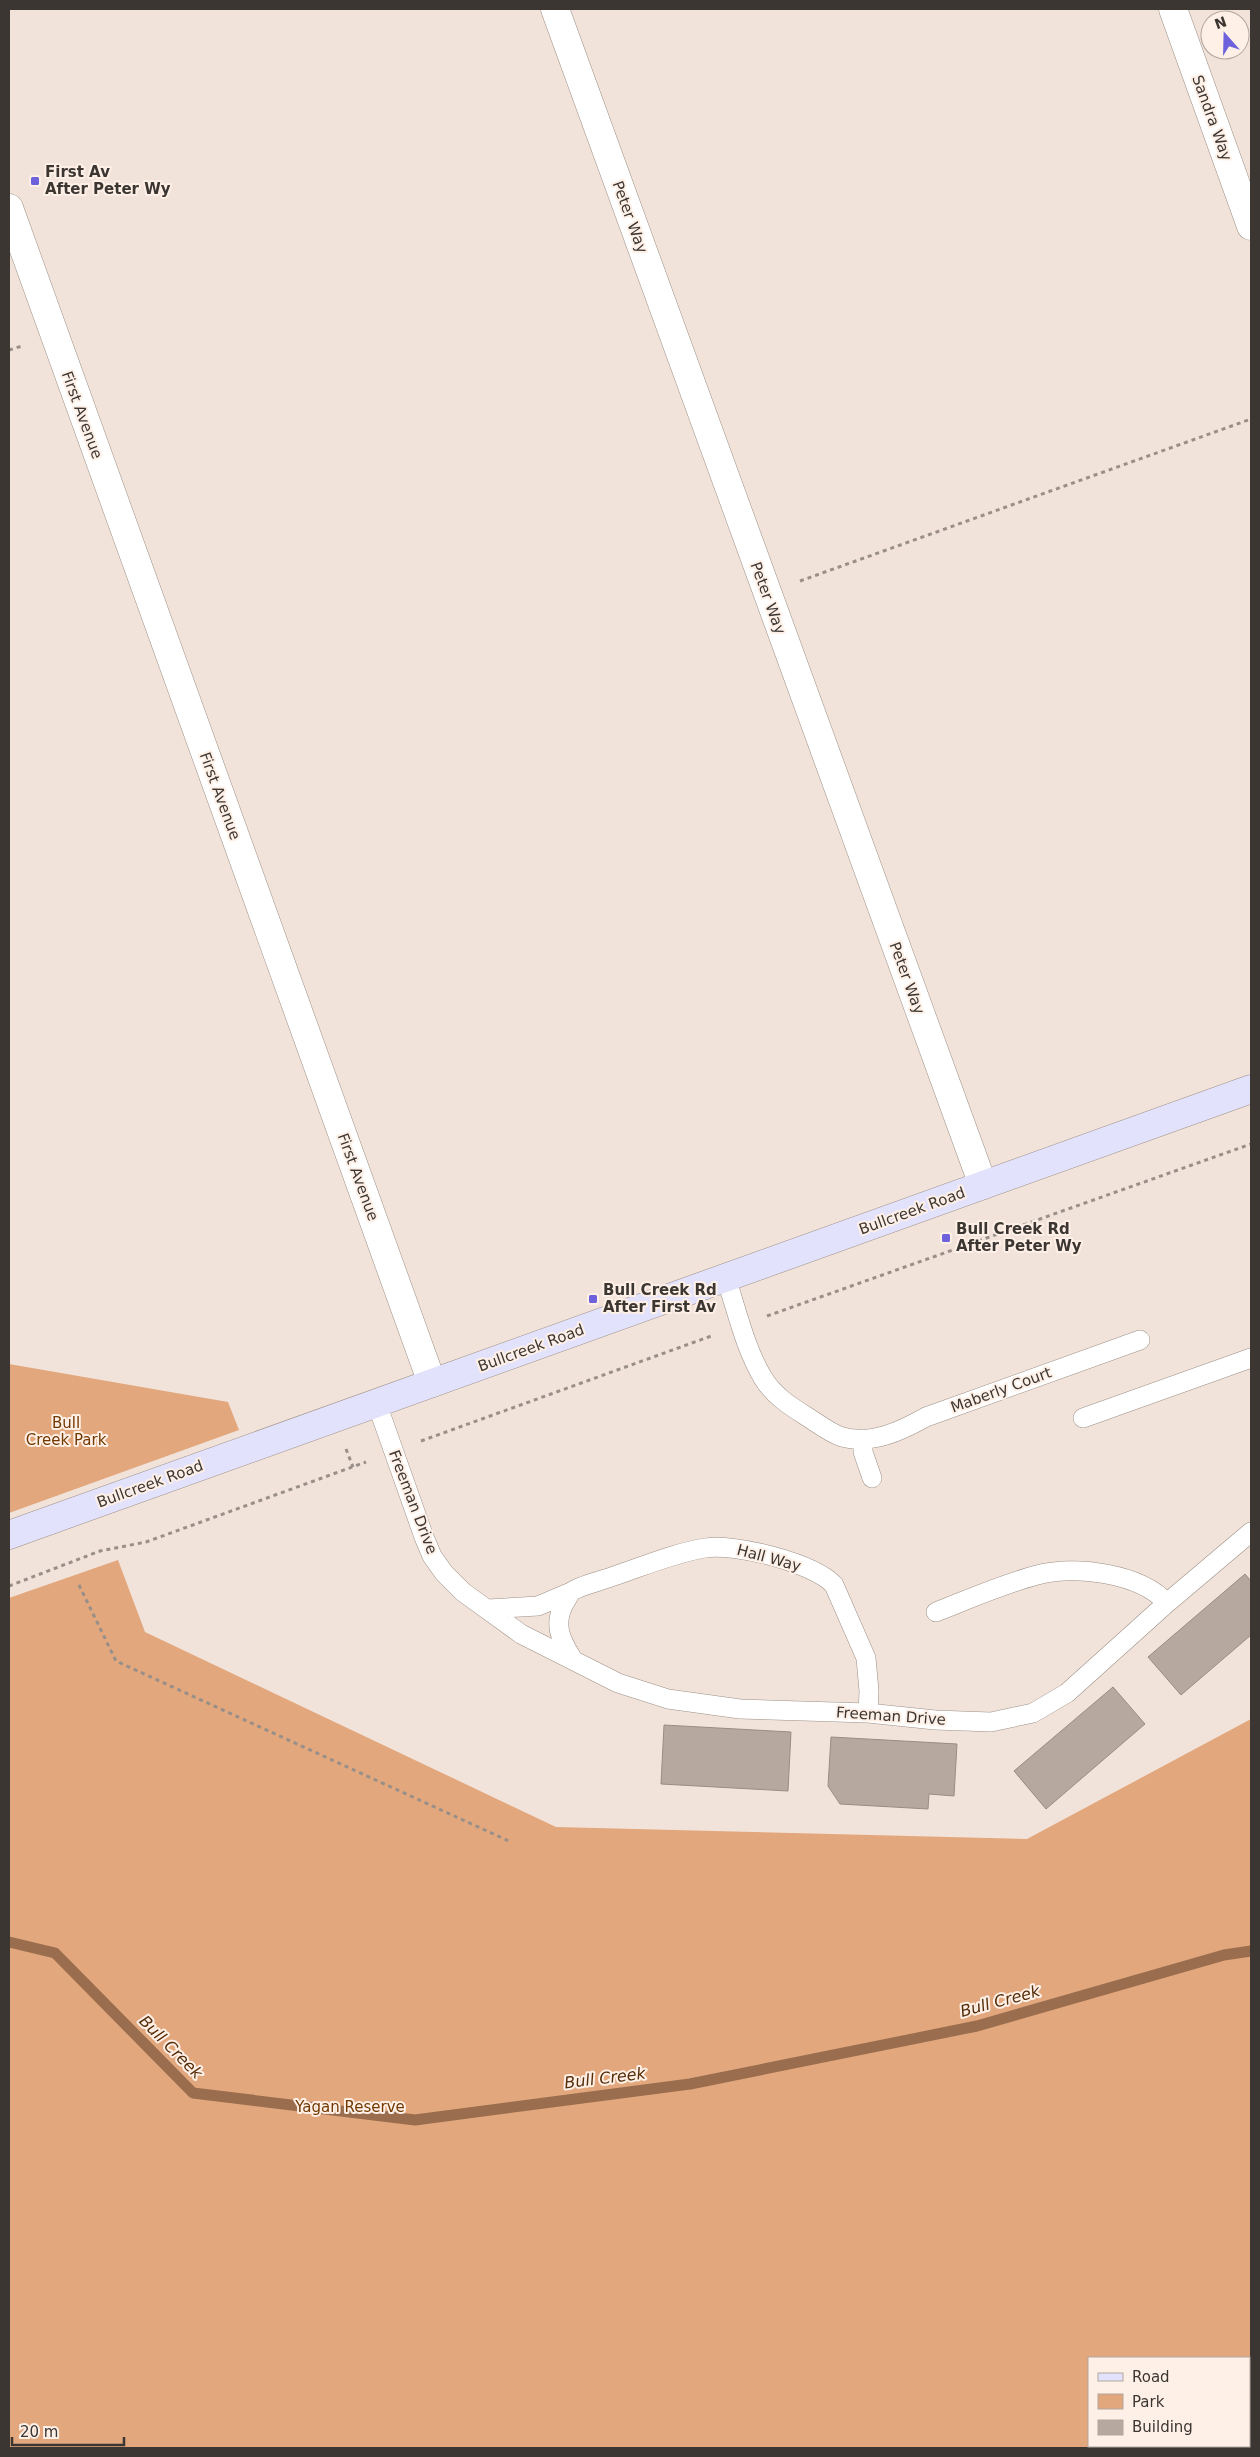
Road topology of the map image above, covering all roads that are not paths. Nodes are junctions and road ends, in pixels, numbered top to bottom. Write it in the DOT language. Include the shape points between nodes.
graph roads {
  1 [pos="555,9"];
  2 [pos="1173,9"];
  3 [pos="9,208"];
  4 [pos="1251,226"];
  5 [pos="1251,1089"];
  6 [pos="983,1186"];
  7 [pos="726,1278"];
  8 [pos="1140,1340"];
  9 [pos="1251,1358"];
  10 [pos="432,1383"];
  11 [pos="377,1404"];
  12 [pos="1083,1418"];
  13 [pos="863,1439"];
  14 [pos="872,1478"];
  15 [pos="1251,1532"];
  16 [pos="9,1535"];
  17 [pos="571,1592"];
  18 [pos="1167,1604"];
  19 [pos="488,1609"];
  20 [pos="936,1612"];
  21 [pos="572,1658"];
  22 [pos="868,1713"];
  1 -- 6 [label="street, Peter Way"];
  2 -- 4 [label="street, Sandra Way"];
  3 -- 10 [label="street, First Avenue"];
  5 -- 6 [label="street, Bullcreek Road"];
  6 -- 7 [label="street, Bullcreek Road"];
  7 -- 10 [label="street, Bullcreek Road"];
  7 -- 13 [label="lane, Maberly Court" via="758,1369 779,1398 842,1437"];
  8 -- 13 [label="lane, Maberly Court" via="926,1417 882,1437"];
  9 -- 12 [label="lane"];
  10 -- 11 [label="street, Bullcreek Road"];
  11 -- 16 [label="street, Bullcreek Road"];
  11 -- 19 [label="lane, Freeman Drive" via="432,1556 462,1592"];
  13 -- 14 [label="lane" via="863,1452"];
  15 -- 18 [label="lane, Freeman Drive"];
  17 -- 19 [label="lane, Hall Way" via="538,1606"];
  17 -- 21 [label="lane" via="561,1609 558,1624 560,1641"];
  17 -- 22 [label="lane, Hall Way" via="677,1554 707,1547 732,1548 792,1562 827,1578 839,1593 866,1658"];
  18 -- 20 [label="lane" via="1142,1585 1118,1577 1070,1572 1038,1574"];
  18 -- 22 [label="lane, Freeman Drive" via="1067,1693 1033,1713 991,1722"];
  19 -- 21 [label="lane, Freeman Drive" via="521,1634"];
  21 -- 22 [label="lane, Freeman Drive" via="618,1684 668,1699 740,1709"];
}
